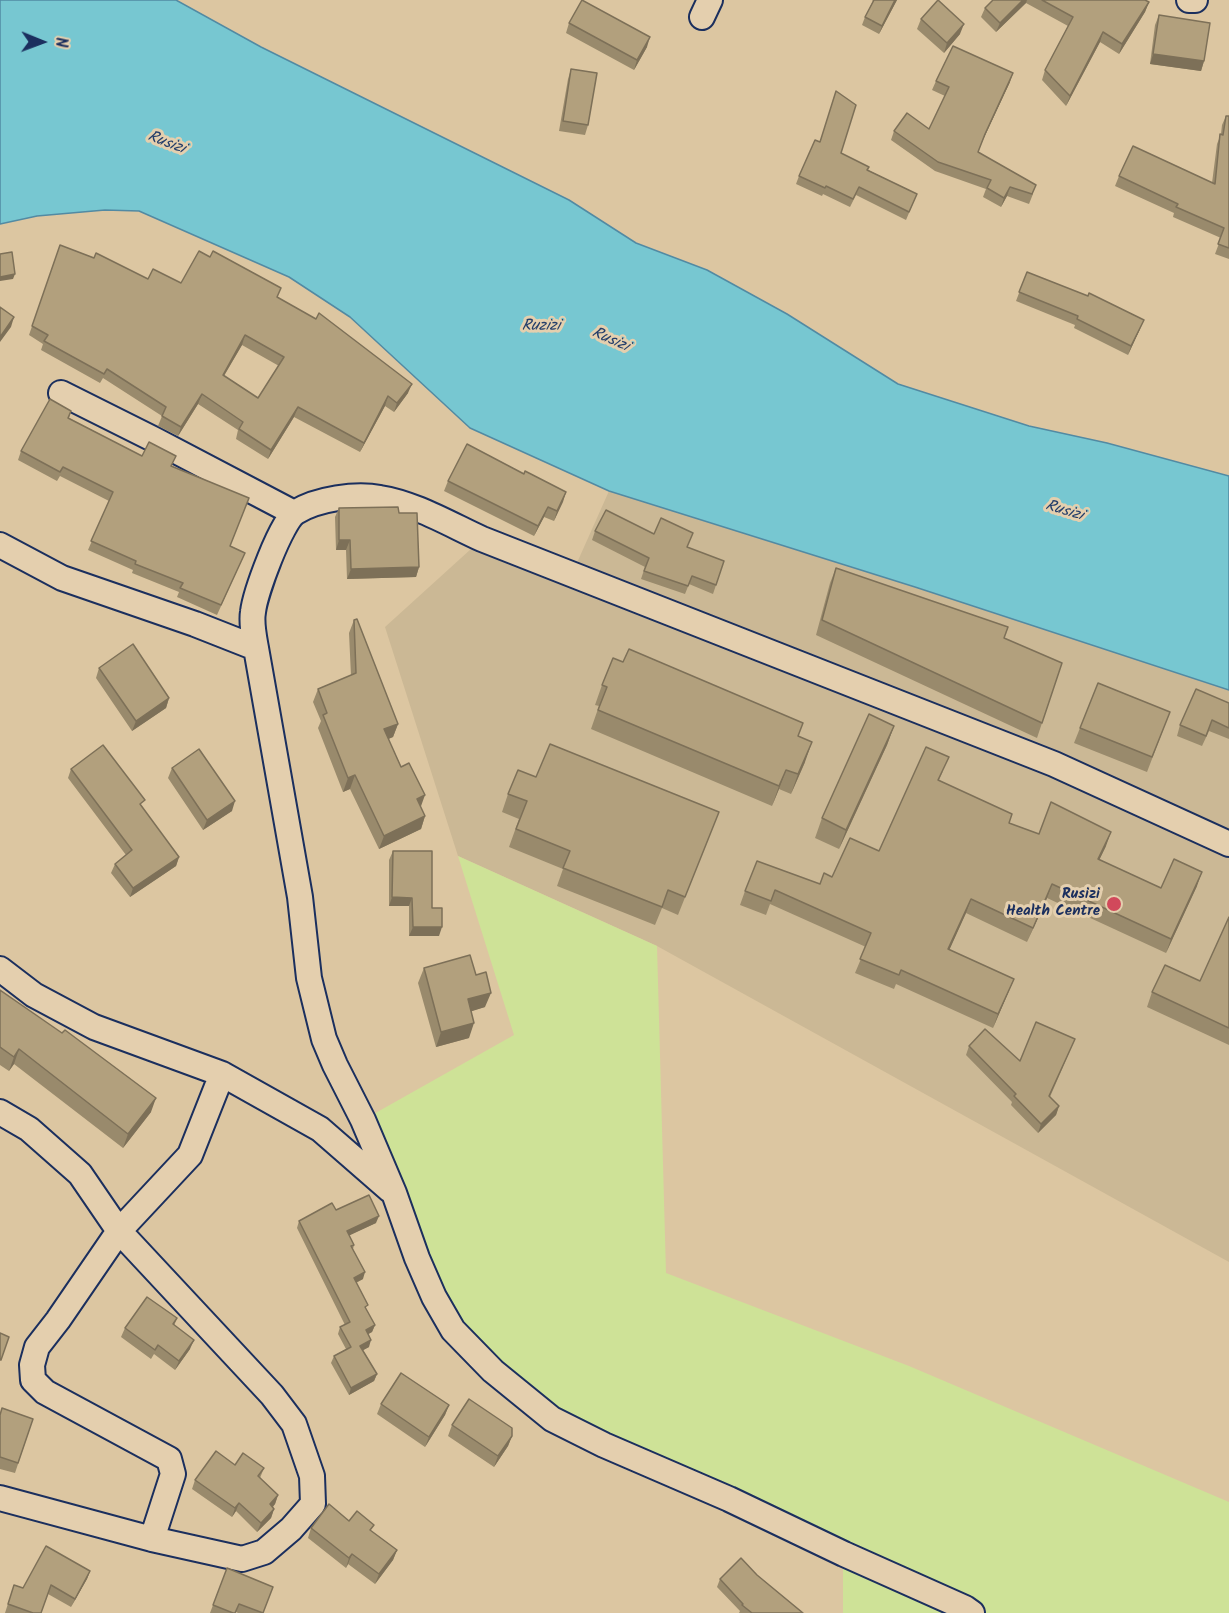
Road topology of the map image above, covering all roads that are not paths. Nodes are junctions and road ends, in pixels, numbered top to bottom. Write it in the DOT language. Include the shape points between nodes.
graph roads {
  1 [pos="1189,0"];
  2 [pos="1195,0"];
  3 [pos="60,393"];
  4 [pos="294,513"];
  5 [pos="0,545"];
  6 [pos="255,648"];
  7 [pos="1229,844"];
  8 [pos="0,969"];
  9 [pos="222,1074"];
  10 [pos="0,1112"];
  11 [pos="394,1193"];
  12 [pos="119,1231"];
  13 [pos="0,1498"];
  14 [pos="152,1539"];
  15 [pos="972,1613"];
  1 -- 2 [label="street"];
  3 -- 4 [label="street"];
  4 -- 6 [label="street" via="274,546 252,613"];
  4 -- 7 [label="street" via="356,496 406,505 502,547 1054,764"];
  5 -- 6 [label="street" via="62,578"];
  6 -- 11 [label="street" via="300,897 309,978 324,1039"];
  8 -- 9 [label="street" via="34,995 94,1027"];
  9 -- 11 [label="street" via="320,1129"];
  9 -- 12 [label="street" via="190,1155"];
  10 -- 12 [label="street" via="29,1129 80,1174"];
  11 -- 15 [label="street" via="417,1258 453,1330 494,1371 552,1419"];
  12 -- 14 [label="street" via="37,1347 33,1380 45,1392 169,1459 173,1474"];
  12 -- 14 [label="street" via="272,1395 294,1424 312,1476 313,1504 264,1552 242,1559"];
  13 -- 14 [label="street"];
}
